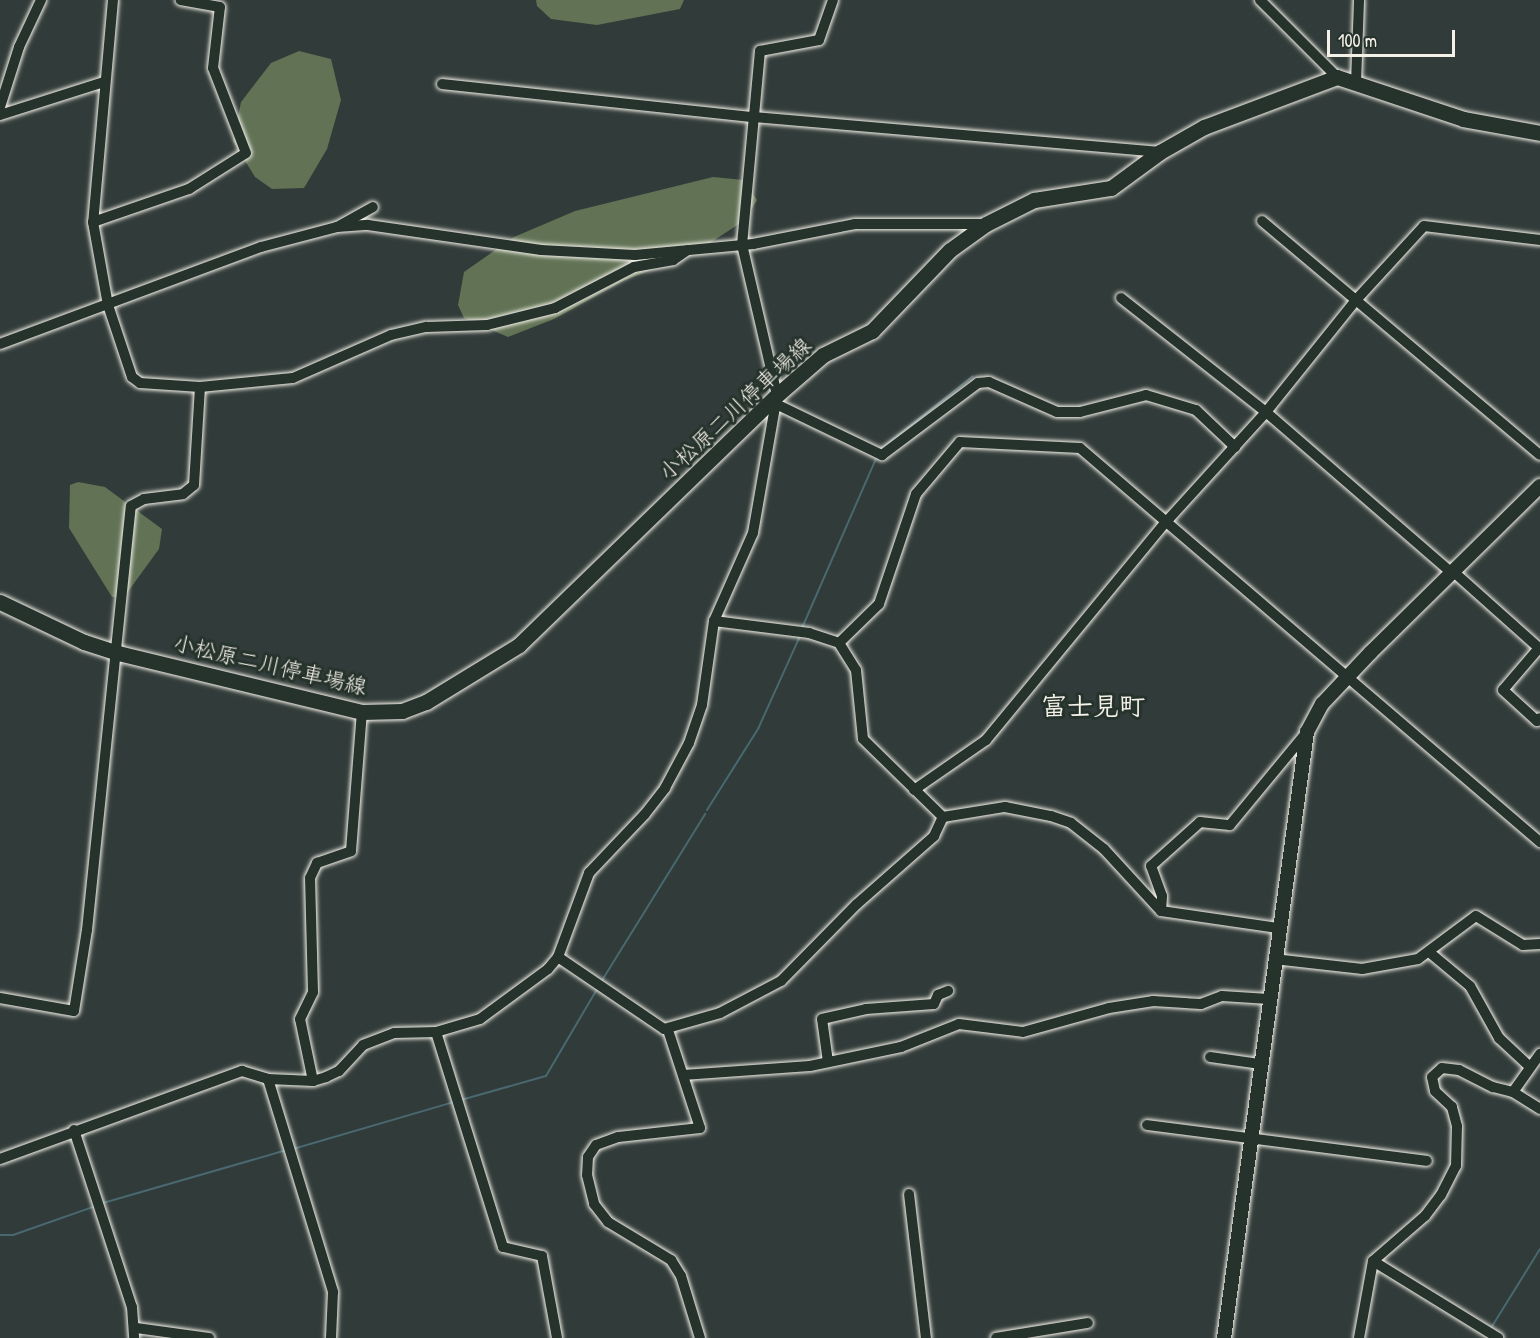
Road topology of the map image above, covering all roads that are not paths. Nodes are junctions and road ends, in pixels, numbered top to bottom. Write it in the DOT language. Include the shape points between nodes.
graph roads {
  1 [pos="41,0"];
  2 [pos="113,0"];
  3 [pos="181,0"];
  4 [pos="833,0"];
  5 [pos="1260,0"];
  6 [pos="1359,0"];
  7 [pos="211,2"];
  8 [pos="1337,77"];
  9 [pos="104,82"];
  10 [pos="1356,83"];
  11 [pos="442,84"];
  12 [pos="0,107"];
  13 [pos="0,115"];
  14 [pos="753,117"];
  15 [pos="1540,133"];
  16 [pos="1160,152"];
  17 [pos="374,207"];
  18 [pos="1262,220"];
  19 [pos="93,222"];
  20 [pos="986,225"];
  21 [pos="337,227"];
  22 [pos="1540,240"];
  23 [pos="742,245"];
  24 [pos="688,250"];
  25 [pos="1121,298"];
  26 [pos="1356,300"];
  27 [pos="108,305"];
  28 [pos="0,344"];
  29 [pos="200,387"];
  30 [pos="777,399"];
  31 [pos="1266,412"];
  32 [pos="1235,447"];
  33 [pos="1540,452"];
  34 [pos="1540,486"];
  35 [pos="1166,522"];
  36 [pos="1454,574"];
  37 [pos="0,602"];
  38 [pos="714,621"];
  39 [pos="839,643"];
  40 [pos="1540,649"];
  41 [pos="118,653"];
  42 [pos="1347,677"];
  43 [pos="362,712"];
  44 [pos="1540,718"];
  45 [pos="1306,732"];
  46 [pos="914,790"];
  47 [pos="943,818"];
  48 [pos="1540,842"];
  49 [pos="1161,911"];
  50 [pos="1278,928"];
  51 [pos="1540,945"];
  52 [pos="1430,952"];
  53 [pos="558,957"];
  54 [pos="1274,959"];
  55 [pos="948,991"];
  56 [pos="0,998"];
  57 [pos="1269,999"];
  58 [pos="668,1030"];
  59 [pos="436,1032"];
  60 [pos="1540,1054"];
  61 [pos="1210,1057"];
  62 [pos="828,1062"];
  63 [pos="1260,1064"];
  64 [pos="1530,1067"];
  65 [pos="683,1075"];
  66 [pos="268,1078"];
  67 [pos="313,1081"];
  68 [pos="1513,1092"];
  69 [pos="1540,1108"];
  70 [pos="1147,1125"];
  71 [pos="74,1130"];
  72 [pos="1250,1139"];
  73 [pos="0,1159"];
  74 [pos="1427,1161"];
  75 [pos="909,1194"];
  76 [pos="1373,1261"];
  77 [pos="1088,1323"];
  78 [pos="135,1333"];
  79 [pos="1495,1336"];
  80 [pos="209,1338"];
  81 [pos="332,1338"];
  82 [pos="557,1338"];
  83 [pos="700,1338"];
  84 [pos="926,1338"];
  85 [pos="996,1338"];
  86 [pos="1224,1338"];
  87 [pos="1359,1338"];
  1 -- 12 [label="street" via="19,47"];
  2 -- 9 [label="street"];
  3 -- 7 [label="street"];
  4 -- 14 [label="street" via="819,40 760,51"];
  5 -- 8 [label="street"];
  6 -- 10 [label="street"];
  7 -- 19 [label="street" via="220,7 213,68 246,153 189,189"];
  8 -- 10 [label="main road"];
  8 -- 16 [label="main road, 小松原二川停車場線" via="1204,127"];
  9 -- 13 [label="street"];
  9 -- 19 [label="street"];
  10 -- 15 [label="main road" via="1463,119"];
  11 -- 14 [label="street"];
  14 -- 16 [label="street"];
  14 -- 23 [label="street"];
  16 -- 20 [label="main road, 小松原二川停車場線" via="1111,188 1034,200"];
  17 -- 21 [label="street"];
  18 -- 26 [label="street"];
  19 -- 27 [label="street"];
  20 -- 23 [label="street" via="855,224"];
  20 -- 30 [label="main road, 小松原二川停車場線" via="950,250 872,331 823,355"];
  21 -- 24 [label="street" via="368,225 541,250 635,255"];
  21 -- 27 [label="street" via="261,247"];
  22 -- 26 [label="street" via="1427,225"];
  23 -- 24 [label="street"];
  23 -- 30 [label="street"];
  24 -- 29 [label="street" via="673,260 634,267 581,297 512,320 428,327 373,342 293,378"];
  25 -- 31 [label="street"];
  26 -- 31 [label="street"];
  26 -- 33 [label="street"];
  27 -- 28 [label="street"];
  27 -- 29 [label="street" via="132,377 140,383"];
  29 -- 41 [label="street" via="194,485 183,494 144,499 131,506"];
  30 -- 32 [label="street" via="882,455 978,383 989,382 1057,412 1080,412 1146,395 1196,410"];
  30 -- 38 [label="street" via="753,533"];
  30 -- 43 [label="main road, 小松原二川停車場線" via="519,645 426,702 402,711"];
  31 -- 32 [label="street"];
  31 -- 36 [label="street"];
  32 -- 35 [label="street"];
  34 -- 36 [label="street"];
  35 -- 39 [label="street" via="1080,448 960,442 916,494 879,604"];
  35 -- 42 [label="street"];
  35 -- 46 [label="street" via="986,740"];
  36 -- 40 [label="street"];
  36 -- 42 [label="street"];
  37 -- 41 [label="main road, 小松原二川停車場線"];
  38 -- 39 [label="street" via="809,633"];
  38 -- 53 [label="street" via="702,705 689,743 665,788 589,873"];
  39 -- 46 [label="street" via="856,670 863,739"];
  40 -- 44 [label="street" via="1503,690 1537,721"];
  41 -- 43 [label="main road, 小松原二川停車場線"];
  41 -- 56 [label="street" via="74,1011"];
  42 -- 45 [label="street" via="1322,704"];
  42 -- 48 [label="street"];
  43 -- 67 [label="street" via="351,851 316,863 310,878 313,992 300,1019"];
  45 -- 49 [label="street" via="1230,825 1200,822 1152,866 1162,896"];
  45 -- 50 [label="street"];
  46 -- 47 [label="street"];
  47 -- 49 [label="street" via="1005,807 1071,823 1104,849"];
  47 -- 58 [label="street" via="934,836 856,904 781,981 720,1013"];
  49 -- 50 [label="street"];
  50 -- 54 [label="street"];
  51 -- 52 [label="street" via="1523,945 1476,916"];
  52 -- 54 [label="street" via="1418,959 1362,969"];
  52 -- 64 [label="street" via="1470,986 1499,1038"];
  53 -- 58 [label="street"];
  53 -- 59 [label="street" via="548,969 480,1019"];
  54 -- 57 [label="street"];
  55 -- 62 [label="street" via="938,995 934,1004 866,1009 822,1020"];
  57 -- 62 [label="street" via="1222,996 1200,1004 1153,1001 1109,1008 1023,1032 959,1024 901,1047"];
  57 -- 63 [label="street"];
  58 -- 65 [label="street"];
  59 -- 67 [label="street" via="394,1033 363,1045 339,1071"];
  59 -- 82 [label="street" via="503,1247 542,1256"];
  60 -- 64 [label="street"];
  61 -- 63 [label="street"];
  62 -- 65 [label="street"];
  63 -- 72 [label="street"];
  64 -- 68 [label="street"];
  65 -- 83 [label="street" via="700,1128 618,1137 596,1145 588,1157 587,1175 594,1204 608,1222 671,1260 681,1276"];
  66 -- 67 [label="street"];
  66 -- 71 [label="street" via="242,1071"];
  66 -- 81 [label="street" via="333,1292"];
  68 -- 69 [label="street"];
  68 -- 76 [label="street" via="1459,1070 1447,1068 1436,1072 1431,1084 1452,1107 1457,1126 1456,1166 1425,1216"];
  70 -- 72 [label="street"];
  71 -- 73 [label="street"];
  71 -- 78 [label="street"];
  72 -- 74 [label="street"];
  72 -- 86 [label="street"];
  75 -- 84 [label="street"];
  76 -- 79 [label="street"];
  76 -- 87 [label="street"];
  77 -- 85 [label="street"];
  78 -- 80 [label="street"];
}
